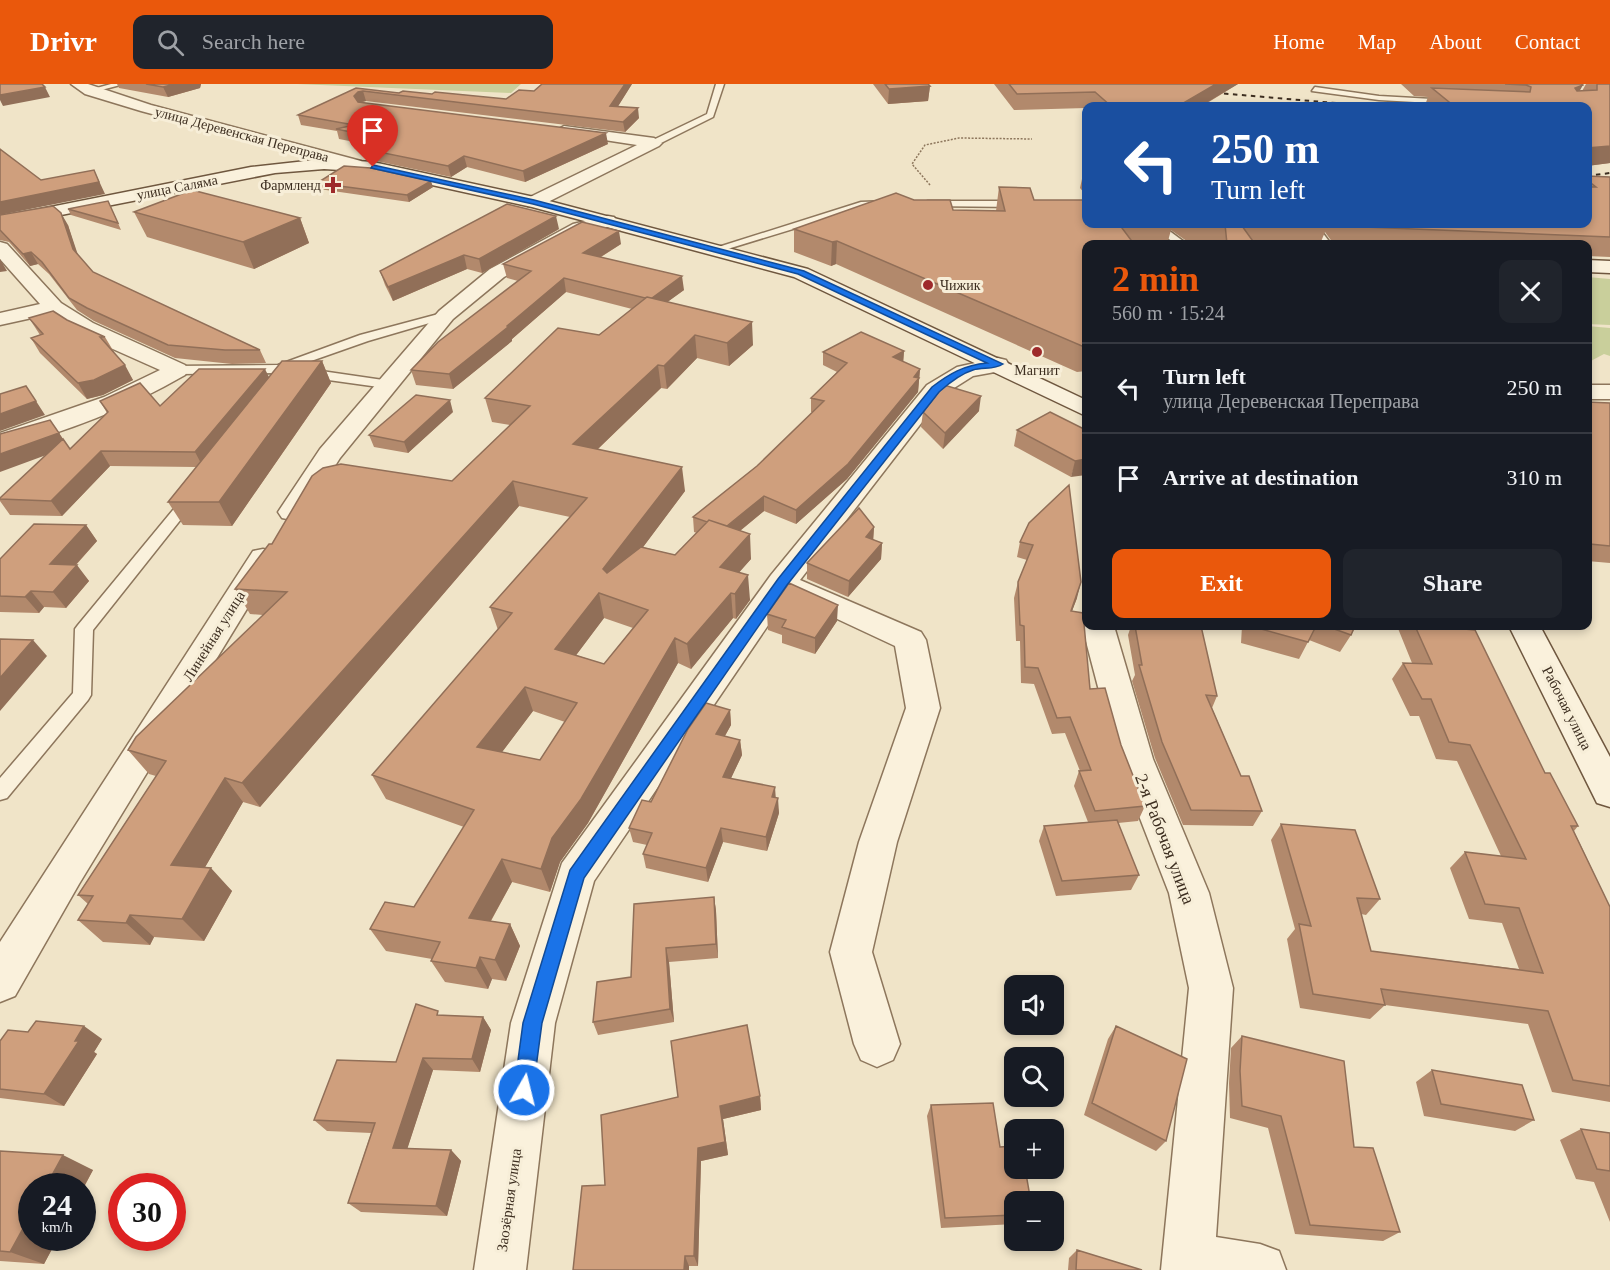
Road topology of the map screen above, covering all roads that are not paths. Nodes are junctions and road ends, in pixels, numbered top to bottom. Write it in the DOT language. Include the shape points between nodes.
graph roads {
  1 [pos="120,84"];
  2 [pos="720,84"];
  3 [pos="84,87"];
  4 [pos="1315,89"];
  5 [pos="1444,102"];
  6 [pos="552,129"];
  7 [pos="654,143"];
  8 [pos="355,164"];
  9 [pos="534,202"];
  10 [pos="899,204"];
  11 [pos="922,204"];
  12 [pos="1033,204"];
  13 [pos="608,221"];
  14 [pos="0,222"];
  15 [pos="1160,228"];
  16 [pos="1176,240"];
  17 [pos="0,248"];
  18 [pos="717,249"];
  19 [pos="1592,266"];
  20 [pos="1610,267"];
  21 [pos="54,307"];
  22 [pos="446,315"];
  23 [pos="0,319"];
  24 [pos="998,364"];
  25 [pos="177,370"];
  26 [pos="285,370"];
  27 [pos="386,384"];
  28 [pos="277,389"];
  29 [pos="1592,392"];
  30 [pos="1610,392"];
  31 [pos="1082,407"];
  32 [pos="0,441"];
  33 [pos="203,481"];
  34 [pos="782,582"];
  35 [pos="1099,630"];
  36 [pos="1526,630"];
  37 [pos="1606,776"];
  38 [pos="0,792"];
  39 [pos="0,981"];
  40 [pos="877,1044"];
  41 [pos="1187,1265"];
  42 [pos="500,1270"];
  43 [pos="1260,1270"];
  1 -- 3 [label="lane"];
  2 -- 7 [label="lane" via="710,115"];
  3 -- 8 [label="street, улица Деревенская Переправа" via="146,108"];
  4 -- 5 [label="lane"];
  6 -- 7 [label="street"];
  7 -- 9 [label="street"];
  8 -- 9 [label="street, улица Деревенская Переправа"];
  8 -- 14 [label="street, улица Саляма" via="315,164 250,172"];
  9 -- 13 [label="street, улица Деревенская Переправа"];
  10 -- 18 [label="lane" via="864,204"];
  11 -- 12 [label="lane"];
  13 -- 18 [label="street, улица Деревенская Переправа"];
  13 -- 22 [label="street, Линейная улица" via="579,228 497,273"];
  15 -- 16 [label="lane"];
  17 -- 21 [label="street"];
  18 -- 24 [label="street, улица Деревенская Переправа" via="801,273"];
  19 -- 20 [label="street"];
  21 -- 23 [label="street"];
  21 -- 25 [label="street" via="85,328"];
  22 -- 26 [label="lane" via="364,338"];
  22 -- 27 [label="street, Линейная улица"];
  24 -- 31 [label="street, улица Деревенская Переправа"];
  24 -- 34 [label="street, Заозёрная улица" via="972,367 935,390"];
  25 -- 26 [label="lane"];
  25 -- 32 [label="street" via="148,388 81,416"];
  26 -- 27 [label="lane"];
  26 -- 28 [label="lane"];
  27 -- 39 [label="street, Линейная улица" via="328,454"];
  29 -- 30 [label="street"];
  33 -- 38 [label="lane" via="84,629 82,695"];
  34 -- 40 [label="street" via="910,640 923,708 878,842 851,952"];
  34 -- 42 [label="street, Заозёрная улица" via="576,875 533,1023"];
  35 -- 41 [label="street, 2-я Рабочая улица" via="1135,759 1189,893 1211,988"];
  36 -- 37 [label="street, Рабочая улица"];
  41 -- 43 [label="street"];
}
